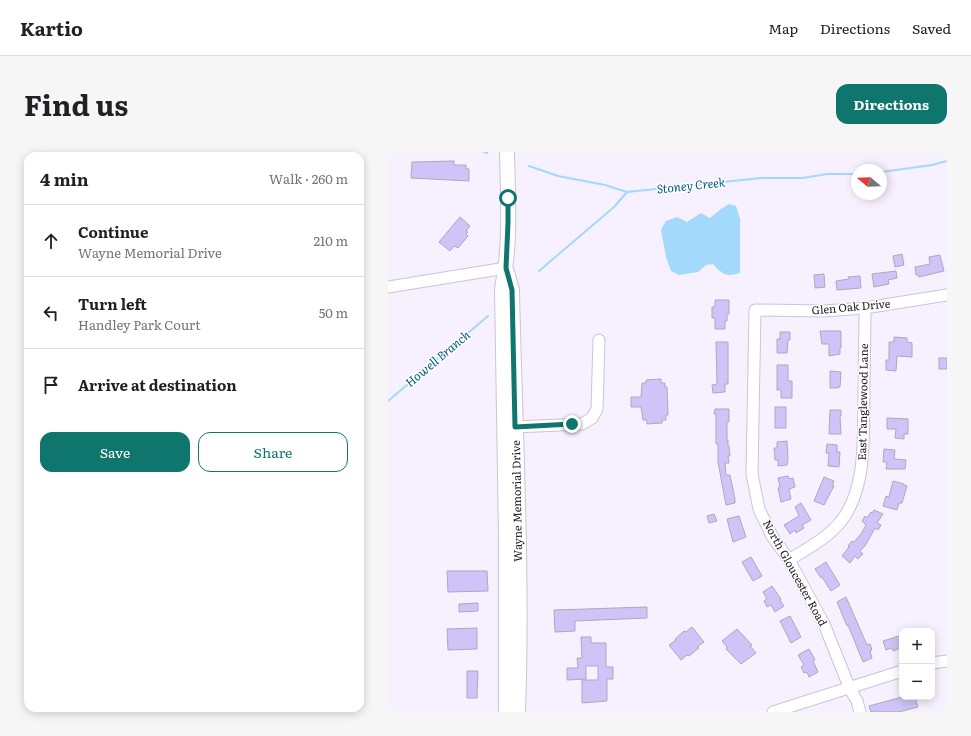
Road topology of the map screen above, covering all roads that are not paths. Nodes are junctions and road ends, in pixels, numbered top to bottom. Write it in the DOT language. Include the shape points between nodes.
graph roads {
  1 [pos="507,152"];
  2 [pos="506,268"];
  3 [pos="388,287"];
  4 [pos="947,296"];
  5 [pos="865,308"];
  6 [pos="755,310"];
  7 [pos="599,340"];
  8 [pos="515,427"];
  9 [pos="789,560"];
  10 [pos="947,661"];
  11 [pos="935,663"];
  12 [pos="899,672"];
  13 [pos="850,688"];
  14 [pos="506,712"];
  15 [pos="518,712"];
  16 [pos="773,712"];
  17 [pos="860,712"];
  1 -- 2 [label="main road, Wayne Memorial Drive"];
  2 -- 3 [label="street"];
  2 -- 8 [label="main road, Wayne Memorial Drive" via="512,290"];
  2 -- 14 [label="main road, Wayne Memorial Drive" via="502,289"];
  4 -- 5 [label="street, Glen Oak Drive"];
  5 -- 6 [label="street, Glen Oak Drive" via="824,311"];
  5 -- 9 [label="street, East Tanglewood Lane" via="862,465 852,502 843,519 832,531"];
  6 -- 9 [label="street, North Gloucester Road" via="752,474 759,509 772,536"];
  7 -- 8 [label="street" via="597,409 592,418 582,424"];
  8 -- 15 [label="main road, Wayne Memorial Drive" via="520,643"];
  9 -- 13 [label="street, North Gloucester Road" via="824,624"];
  10 -- 11 [label="street"];
  12 -- 13 [label="street"];
  13 -- 16 [label="street"];
  13 -- 17 [label="street, North Gloucester Road"];
}
